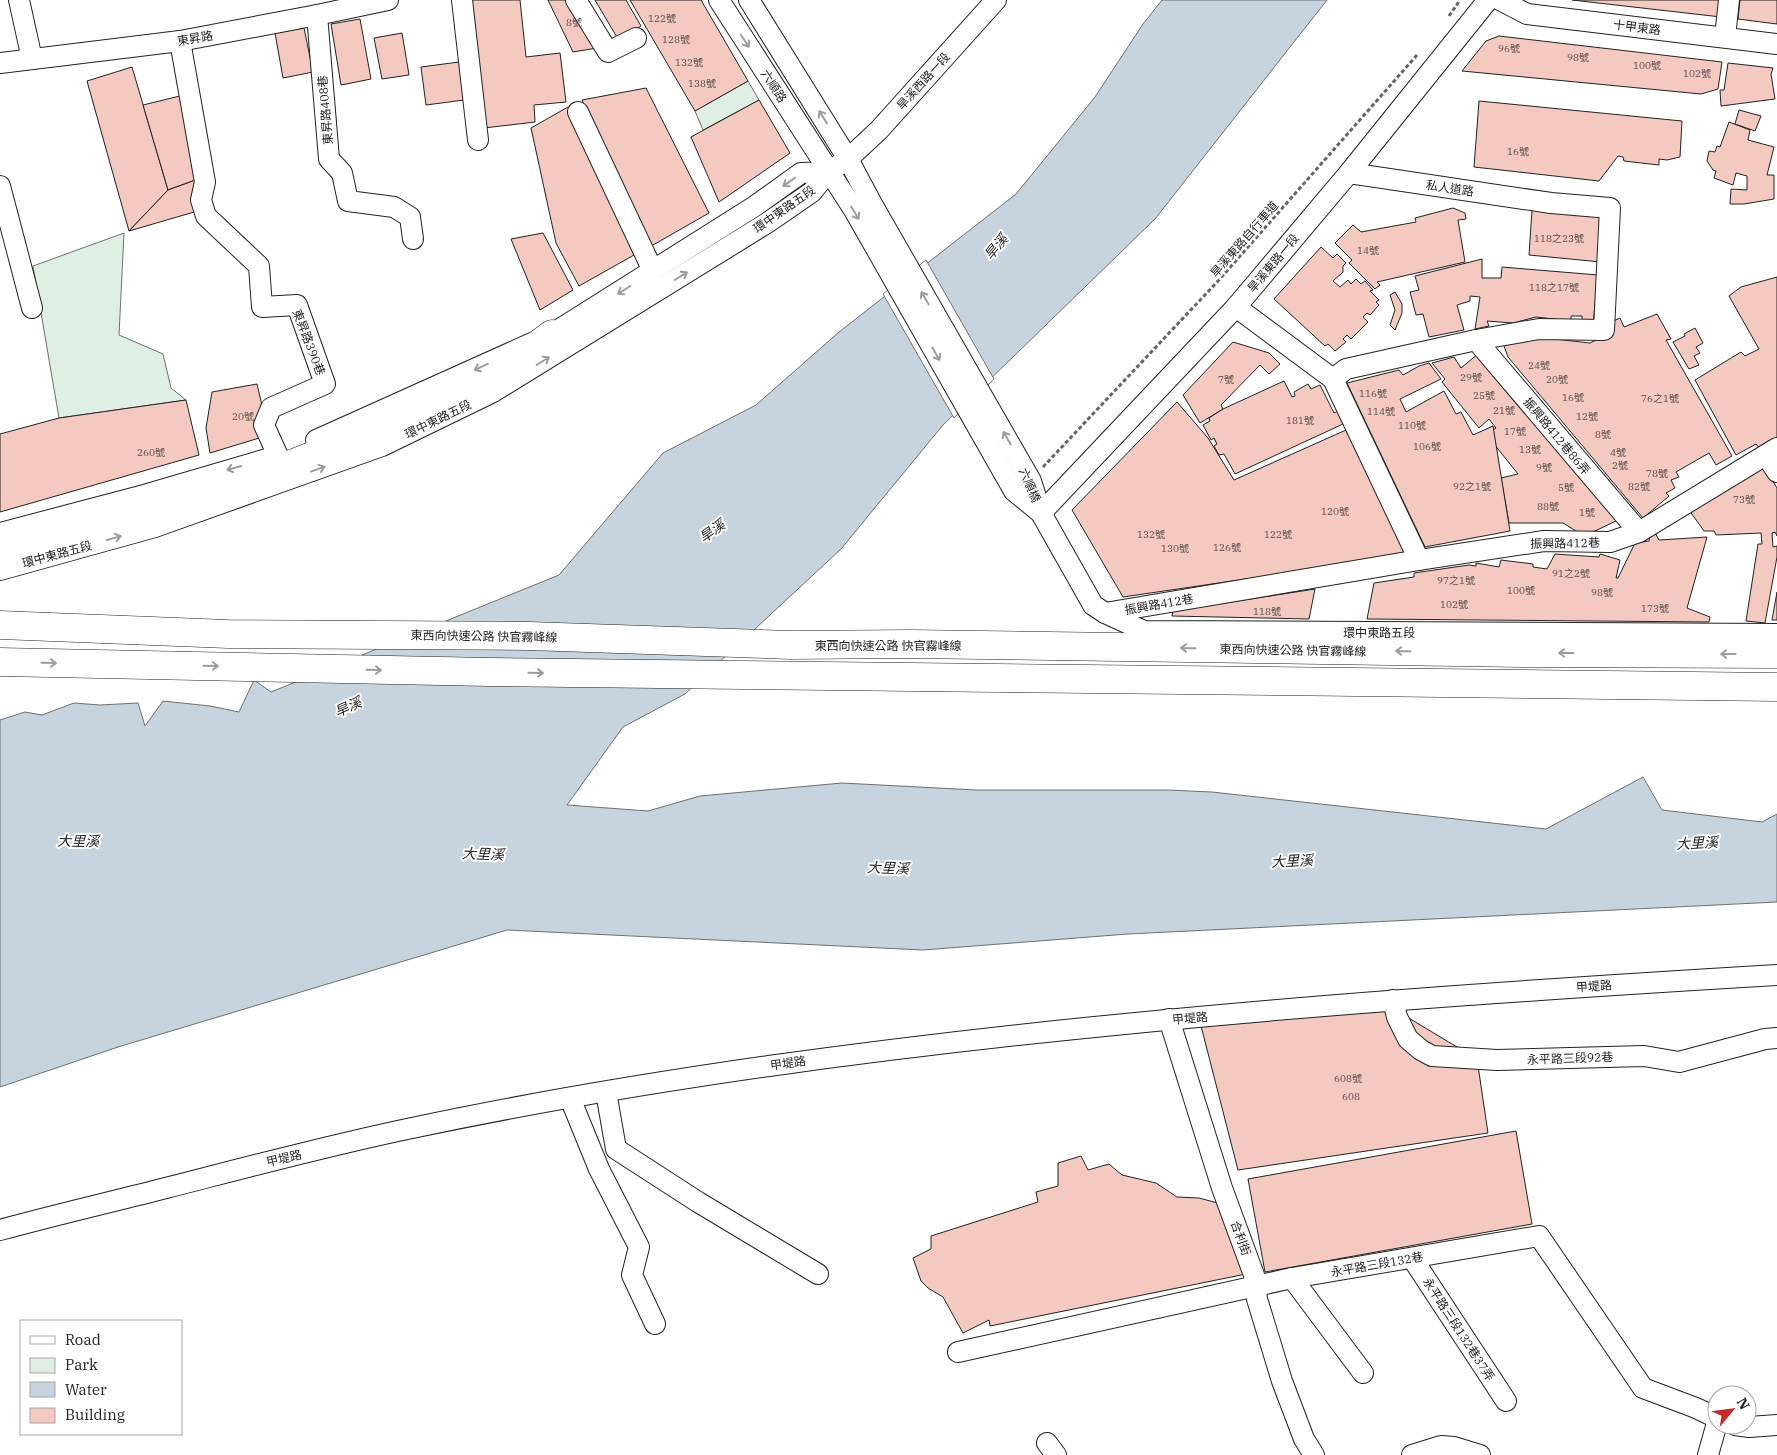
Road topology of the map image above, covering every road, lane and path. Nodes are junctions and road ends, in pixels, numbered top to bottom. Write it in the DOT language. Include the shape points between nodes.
graph roads {
  1 [pos="20,0"];
  2 [pos="388,0"];
  3 [pos="462,0"];
  4 [pos="576,0"];
  5 [pos="719,0"];
  6 [pos="750,0"];
  7 [pos="996,0"];
  8 [pos="1460,0"];
  9 [pos="1488,0"];
  10 [pos="1500,0"];
  11 [pos="1729,0"];
  12 [pos="318,15"];
  13 [pos="1445,22"];
  14 [pos="1725,37"];
  15 [pos="636,38"];
  16 [pos="180,41"];
  17 [pos="1777,44"];
  18 [pos="1420,52"];
  19 [pos="32,59"];
  20 [pos="0,63"];
  21 [pos="578,112"];
  22 [pos="478,140"];
  23 [pos="848,159"];
  24 [pos="828,172"];
  25 [pos="1349,173"];
  26 [pos="0,186"];
  27 [pos="413,239"];
  28 [pos="653,271"];
  29 [pos="1236,307"];
  30 [pos="32,308"];
  31 [pos="552,334"];
  32 [pos="1476,340"];
  33 [pos="1333,379"];
  34 [pos="1771,451"];
  35 [pos="282,461"];
  36 [pos="1777,472"];
  37 [pos="1031,481"];
  38 [pos="1042,513"];
  39 [pos="1639,532"];
  40 [pos="0,533"];
  41 [pos="0,555"];
  42 [pos="1419,560"];
  43 [pos="0,570"];
  44 [pos="1105,613"];
  45 [pos="0,625"];
  46 [pos="1777,634"];
  47 [pos="1777,654"];
  48 [pos="0,662"];
  49 [pos="1777,687"];
  50 [pos="1777,975"];
  51 [pos="1392,1000"];
  52 [pos="1169,1020"];
  53 [pos="1777,1038"];
  54 [pos="606,1092"];
  55 [pos="570,1098"];
  56 [pos="0,1230"];
  57 [pos="1412,1258"];
  58 [pos="818,1274"];
  59 [pos="1292,1278"];
  60 [pos="1256,1286"];
  61 [pos="655,1324"];
  62 [pos="958,1352"];
  63 [pos="1363,1373"];
  64 [pos="1506,1401"];
  65 [pos="1707,1413"];
  66 [pos="1777,1426"];
  67 [pos="1757,1427"];
  68 [pos="1714,1435"];
  69 [pos="1314,1455"];
  70 [pos="1412,1455"];
  71 [pos="1480,1455"];
  72 [pos="1708,1455"];
  1 -- 19 [label="street"];
  2 -- 12 [label="street, 東昇路"];
  3 -- 22 [label="street"];
  4 -- 15 [label="street" via="608,52"];
  5 -- 24 [label="street, 六順路, one-way"];
  23 -- 6 [label="street, 六順路, one-way"];
  7 -- 23 [label="street, 旱溪西路一段" via="879,130"];
  8 -- 13 [label="path"];
  9 -- 25 [label="street, 旱溪東路一段"];
  10 -- 14 [label="street, 十甲東路" via="1527,14"];
  11 -- 14 [label="street"];
  12 -- 16 [label="street, 東昇路"];
  12 -- 27 [label="street, 東昇路408巷" via="329,159 342,173 348,201 394,207 410,217"];
  14 -- 17 [label="street, 十甲東路"];
  16 -- 19 [label="street, 東昇路"];
  16 -- 35 [label="street, 東昇路390巷" via="205,182 201,200 206,216 260,266 262,307 297,305 325,384 271,408 264,425"];
  18 -- 37 [label="path, 旱溪東路自行車道" via="1219,280"];
  19 -- 20 [label="street, 東昇路"];
  21 -- 28 [label="street"];
  23 -- 24 [label="street, 環中東路五段"];
  37 -- 23 [label="street, 六順橋, one-way"];
  24 -- 28 [label="street, 環中東路五段, one-way" via="802,173"];
  24 -- 38 [label="street, 六順橋, one-way" via="854,210 1014,491"];
  43 -- 24 [label="street, 環中東路五段, one-way" via="155,527 382,446 494,392 766,223 812,192"];
  25 -- 29 [label="street, 旱溪東路一段"];
  25 -- 32 [label="street, 私人道路" via="1552,203 1610,208 1604,330 1539,329"];
  26 -- 30 [label="street"];
  28 -- 31 [label="street, 環中東路五段, one-way"];
  29 -- 33 [label="street"];
  29 -- 38 [label="street, 旱溪東路一段"];
  31 -- 35 [label="highway, one-way" via="497,375 404,420"];
  32 -- 33 [label="street" via="1346,369"];
  32 -- 39 [label="street, 振興路412巷86弄"];
  33 -- 42 [label="street"];
  34 -- 36 [label="street"];
  34 -- 39 [label="street, 振興路412巷"];
  35 -- 40 [label="street, one-way"];
  35 -- 41 [label="highway" via="137,518"];
  37 -- 38 [label="street, 六順橋"];
  38 -- 44 [label="street, 環中東路五段" via="1093,605"];
  39 -- 42 [label="street, 振興路412巷" via="1610,542 1544,541"];
  42 -- 44 [label="street, 振興路412巷"];
  44 -- 46 [label="street, 環中東路五段" via="1144,631"];
  47 -- 45 [label="highway, 東西向快速公路 快官霧峰線, one-way" via="790,645 529,636 228,634"];
  48 -- 49 [label="highway, one-way" via="480,672"];
  50 -- 51 [label="street, 甲堤路"];
  51 -- 52 [label="street, 甲堤路"];
  51 -- 53 [label="street, 永平路三段92巷" via="1408,1039 1432,1056 1497,1060 1644,1056 1679,1062"];
  52 -- 54 [label="street, 甲堤路" via="946,1042 765,1066"];
  52 -- 60 [label="street, 合利街"];
  54 -- 55 [label="street, 甲堤路"];
  54 -- 58 [label="street" via="616,1149"];
  55 -- 56 [label="street, 甲堤路" via="372,1137"];
  55 -- 61 [label="street" via="599,1169 639,1247 632,1275"];
  57 -- 59 [label="street, 永平路三段132巷"];
  57 -- 64 [label="street, 永平路三段132巷37弄"];
  57 -- 65 [label="street, 永平路三段132巷" via="1539,1236 1643,1388"];
  59 -- 60 [label="street, 永平路三段132巷"];
  59 -- 63 [label="street"];
  60 -- 62 [label="street, 永平路三段132巷"];
  60 -- 69 [label="street, 合利街" via="1282,1381 1304,1439"];
  66 -- 67 [label="street"];
  68 -- 72 [label="street"];
  70 -- 71 [label="street" via="1441,1446"];
}
